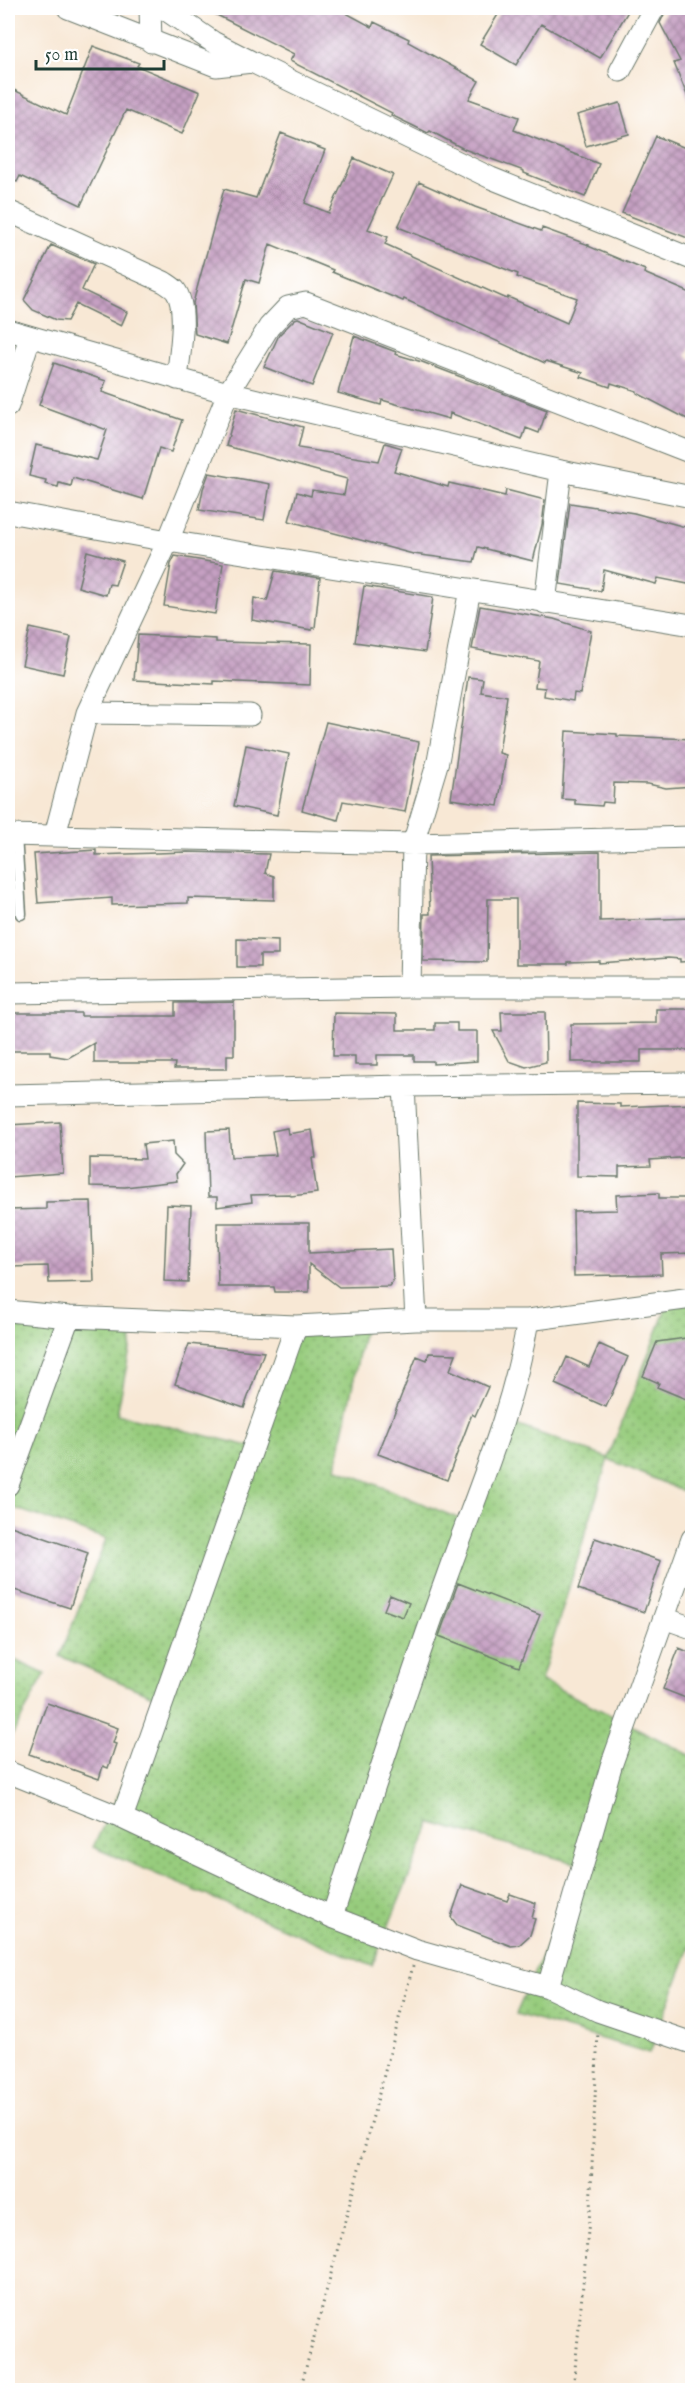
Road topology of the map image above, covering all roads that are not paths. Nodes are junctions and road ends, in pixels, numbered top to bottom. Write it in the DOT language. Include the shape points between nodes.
graph roads {
  1 [pos="68,8"];
  2 [pos="150,8"];
  3 [pos="164,8"];
  4 [pos="654,8"];
  5 [pos="151,42"];
  6 [pos="252,62"];
  7 [pos="620,71"];
  8 [pos="8,211"];
  9 [pos="693,259"];
  10 [pos="8,330"];
  11 [pos="30,337"];
  12 [pos="177,379"];
  13 [pos="228,393"];
  14 [pos="8,406"];
  15 [pos="693,453"];
  16 [pos="561,471"];
  17 [pos="693,497"];
  18 [pos="8,512"];
  19 [pos="168,541"];
  20 [pos="470,589"];
  21 [pos="545,603"];
  22 [pos="693,625"];
  23 [pos="87,713"];
  24 [pos="250,715"];
  25 [pos="12,835"];
  26 [pos="55,835"];
  27 [pos="693,837"];
  28 [pos="413,843"];
  29 [pos="21,914"];
  30 [pos="410,987"];
  31 [pos="693,987"];
  32 [pos="8,993"];
  33 [pos="693,1083"];
  34 [pos="404,1086"];
  35 [pos="8,1095"];
  36 [pos="693,1298"];
  37 [pos="8,1311"];
  38 [pos="69,1317"];
  39 [pos="416,1320"];
  40 [pos="528,1320"];
  41 [pos="296,1326"];
  42 [pos="8,1485"];
  43 [pos="693,1539"];
  44 [pos="664,1618"];
  45 [pos="693,1628"];
  46 [pos="8,1772"];
  47 [pos="122,1818"];
  48 [pos="332,1917"];
  49 [pos="548,1987"];
  50 [pos="693,2043"];
  1 -- 5 [label="street"];
  2 -- 5 [label="street"];
  3 -- 6 [label="street" via="213,42"];
  4 -- 7 [label="street"];
  5 -- 6 [label="street" via="216,66"];
  6 -- 9 [label="street" via="491,178"];
  8 -- 12 [label="street" via="175,290 182,314"];
  10 -- 11 [label="street"];
  11 -- 12 [label="street"];
  11 -- 14 [label="street"];
  12 -- 13 [label="street"];
  13 -- 15 [label="street" via="269,327 288,307 306,303"];
  13 -- 16 [label="street"];
  13 -- 19 [label="street"];
  16 -- 17 [label="street"];
  16 -- 21 [label="street"];
  18 -- 19 [label="street"];
  19 -- 20 [label="street"];
  19 -- 23 [label="street"];
  20 -- 21 [label="street"];
  20 -- 28 [label="street" via="438,761"];
  21 -- 22 [label="street"];
  23 -- 24 [label="street"];
  23 -- 26 [label="street"];
  25 -- 26 [label="street"];
  25 -- 29 [label="lane"];
  26 -- 28 [label="street"];
  27 -- 28 [label="street"];
  28 -- 30 [label="street"];
  30 -- 31 [label="street"];
  30 -- 32 [label="street"];
  33 -- 34 [label="street"];
  34 -- 35 [label="street"];
  34 -- 39 [label="street"];
  36 -- 40 [label="street"];
  37 -- 38 [label="street"];
  38 -- 41 [label="street"];
  38 -- 42 [label="street"];
  39 -- 40 [label="street"];
  39 -- 41 [label="street"];
  40 -- 48 [label="street" via="522,1360 489,1462 396,1719"];
  41 -- 47 [label="street"];
  43 -- 44 [label="street"];
  44 -- 45 [label="street"];
  44 -- 49 [label="street" via="610,1766"];
  46 -- 47 [label="street"];
  47 -- 48 [label="street"];
  48 -- 49 [label="street" via="417,1950"];
  49 -- 50 [label="street" via="598,2011"];
}
